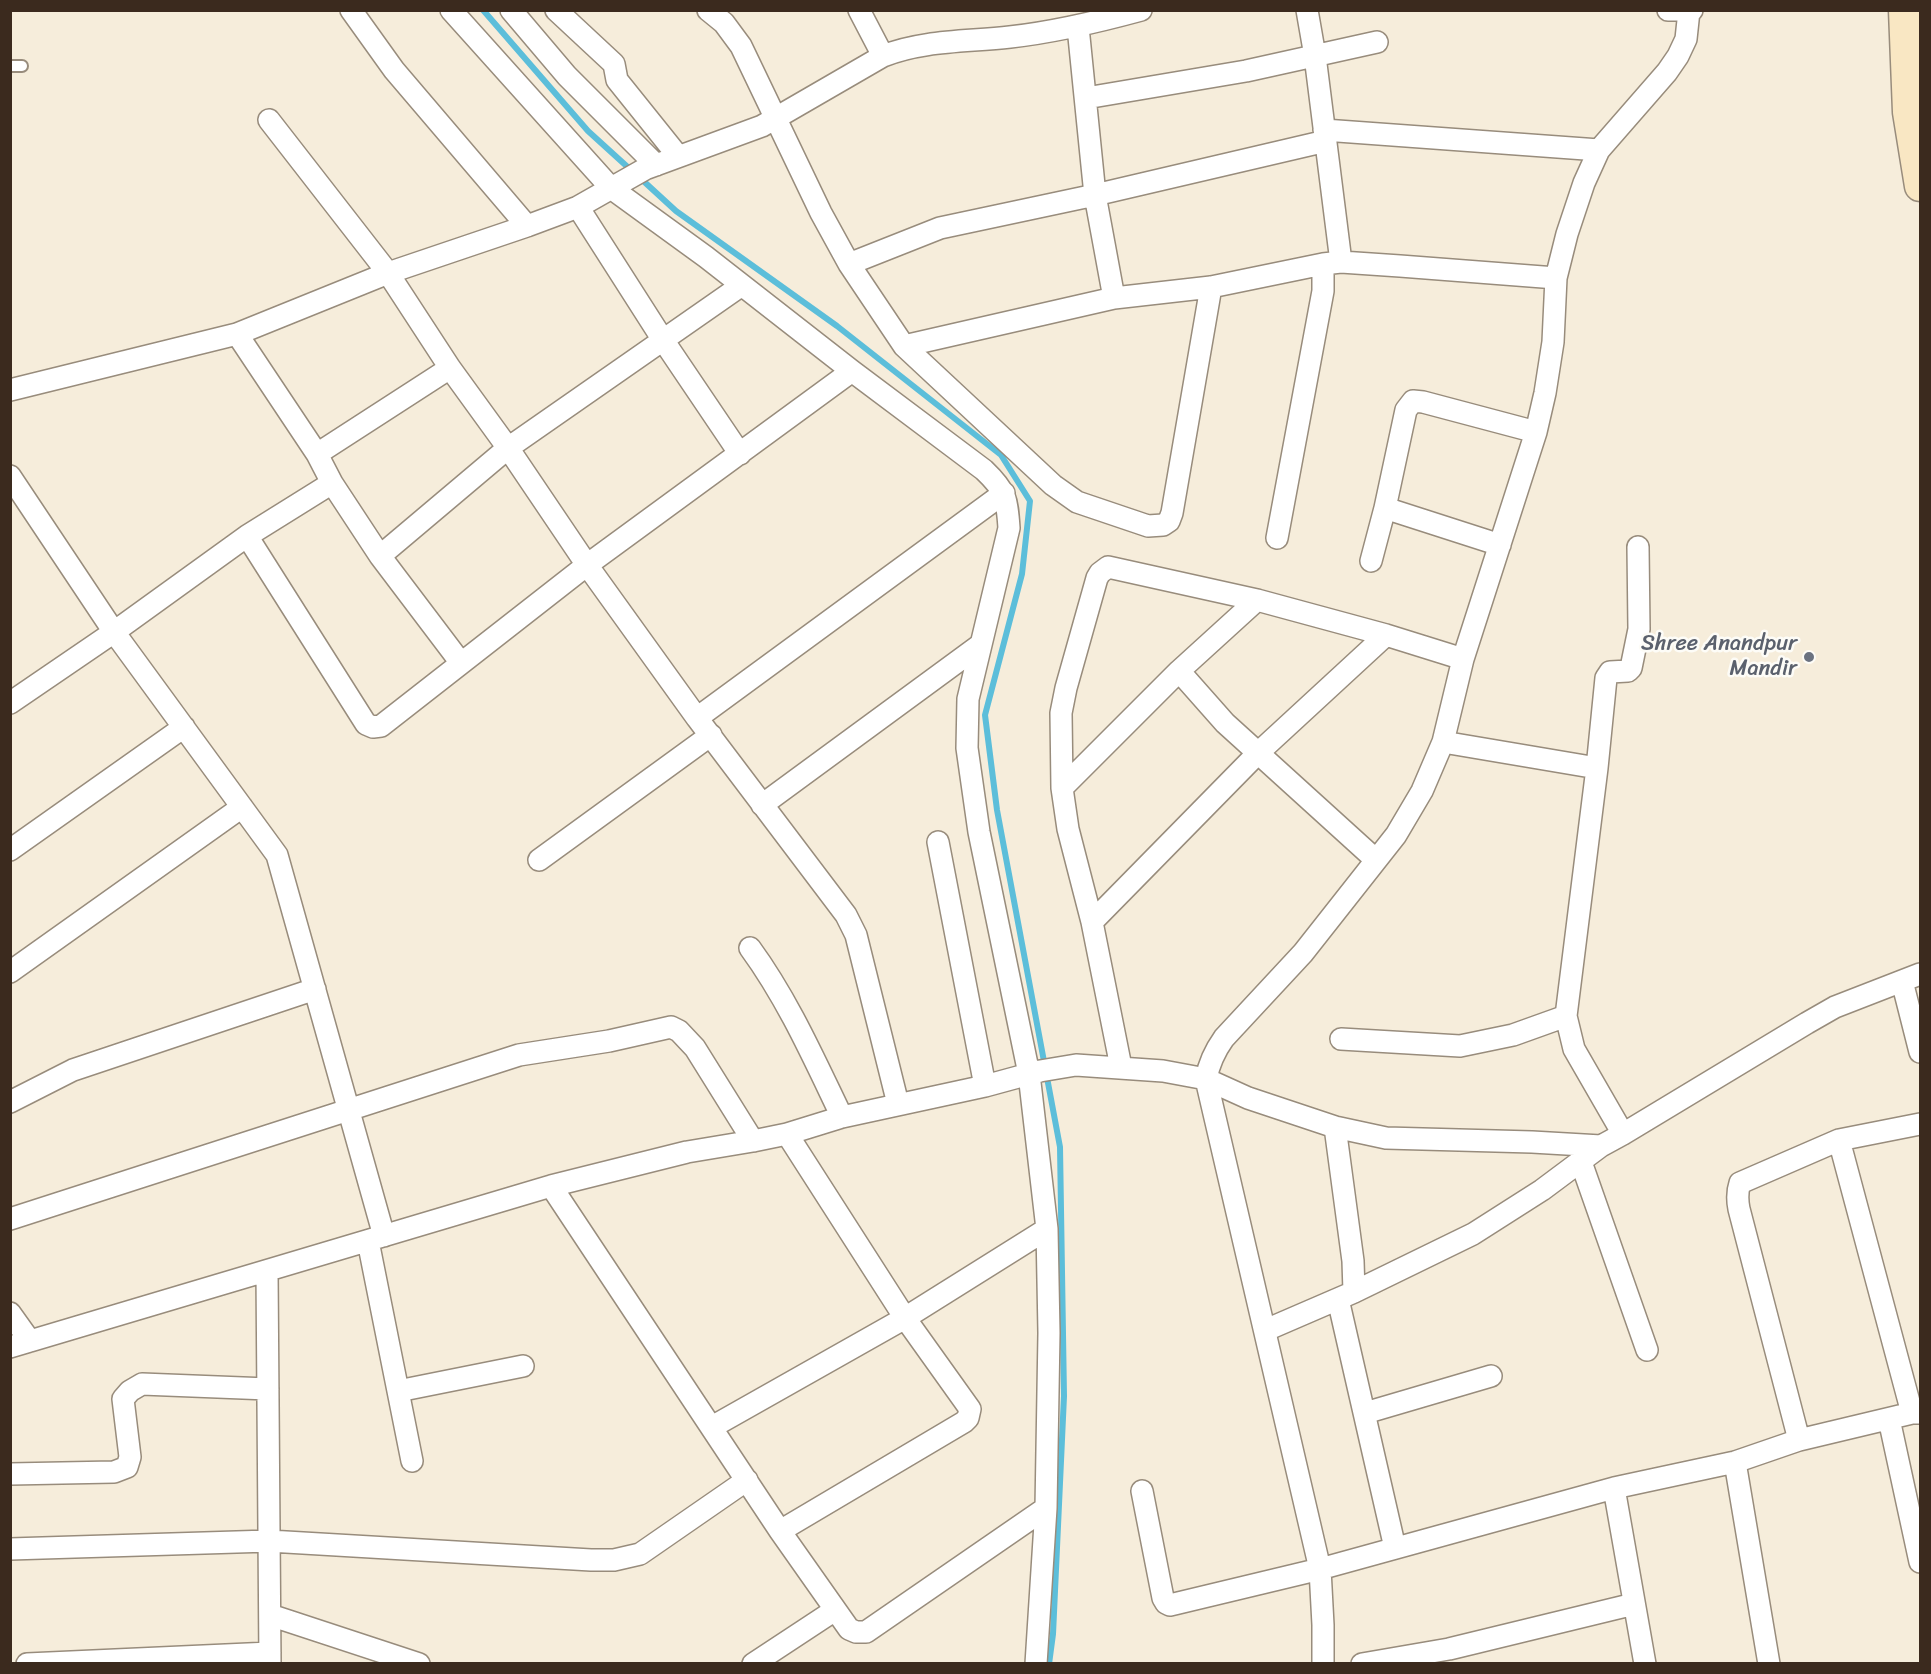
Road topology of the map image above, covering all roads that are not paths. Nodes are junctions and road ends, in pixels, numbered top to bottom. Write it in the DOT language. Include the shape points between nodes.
graph roads {
  1 [pos="351,10"];
  2 [pos="451,10"];
  3 [pos="511,10"];
  4 [pos="556,10"];
  5 [pos="708,10"];
  6 [pos="859,10"];
  7 [pos="1141,10"];
  8 [pos="1307,10"];
  9 [pos="1668,10"];
  10 [pos="1904,10"];
  11 [pos="1690,11"];
  12 [pos="1078,27"];
  13 [pos="1377,42"];
  14 [pos="883,56"];
  15 [pos="1316,56"];
  16 [pos="1086,98"];
  17 [pos="774,118"];
  18 [pos="269,120"];
  19 [pos="1325,135"];
  20 [pos="1599,150"];
  21 [pos="678,156"];
  22 [pos="651,167"];
  23 [pos="618,185"];
  24 [pos="1920,186"];
  25 [pos="1095,195"];
  26 [pos="578,207"];
  27 [pos="527,226"];
  28 [pos="1332,263"];
  29 [pos="849,264"];
  30 [pos="388,273"];
  31 [pos="1556,278"];
  32 [pos="742,285"];
  33 [pos="1211,287"];
  34 [pos="1114,298"];
  35 [pos="237,334"];
  36 [pos="663,340"];
  37 [pos="904,346"];
  38 [pos="450,368"];
  39 [pos="852,371"];
  40 [pos="10,390"];
  41 [pos="1536,432"];
  42 [pos="508,448"];
  43 [pos="317,454"];
  44 [pos="740,454"];
  45 [pos="10,476"];
  46 [pos="332,483"];
  47 [pos="1004,493"];
  48 [pos="1385,508"];
  49 [pos="247,536"];
  50 [pos="1277,538"];
  51 [pos="1500,544"];
  52 [pos="1638,547"];
  53 [pos="380,556"];
  54 [pos="1371,561"];
  55 [pos="587,566"];
  56 [pos="1257,600"];
  57 [pos="114,632"];
  58 [pos="1386,635"];
  59 [pos="980,645"];
  60 [pos="1463,659"];
  61 [pos="461,663"];
  62 [pos="1179,672"];
  63 [pos="10,703"];
  64 [pos="697,718"];
  65 [pos="184,727"];
  66 [pos="711,735"];
  67 [pos="1443,742"];
  68 [pos="1258,753"];
  69 [pos="1597,768"];
  70 [pos="1062,788"];
  71 [pos="762,804"];
  72 [pos="242,807"];
  73 [pos="938,842"];
  74 [pos="10,850"];
  75 [pos="539,860"];
  76 [pos="1376,860"];
  77 [pos="1092,922"];
  78 [pos="750,948"];
  79 [pos="10,972"];
  80 [pos="1911,977"];
  81 [pos="315,989"];
  82 [pos="1566,1016"];
  83 [pos="1341,1039"];
  84 [pos="1920,1052"];
  85 [pos="1121,1067"];
  86 [pos="1035,1072"];
  87 [pos="1206,1079"];
  88 [pos="985,1086"];
  89 [pos="10,1102"];
  90 [pos="898,1104"];
  91 [pos="349,1111"];
  92 [pos="842,1117"];
  93 [pos="1920,1124"];
  94 [pos="1335,1127"];
  95 [pos="787,1134"];
  96 [pos="1623,1134"];
  97 [pos="1839,1140"];
  98 [pos="753,1141"];
  99 [pos="1601,1146"];
  100 [pos="1581,1162"];
  101 [pos="551,1186"];
  102 [pos="10,1219"];
  103 [pos="1047,1228"];
  104 [pos="376,1238"];
  105 [pos="267,1271"];
  106 [pos="1346,1295"];
  107 [pos="10,1313"];
  108 [pos="905,1318"];
  109 [pos="1266,1330"];
  110 [pos="20,1344"];
  111 [pos="1647,1350"];
  112 [pos="523,1366"];
  113 [pos="1491,1376"];
  114 [pos="268,1389"];
  115 [pos="398,1391"];
  116 [pos="1365,1413"];
  117 [pos="1916,1413"];
  118 [pos="1889,1419"];
  119 [pos="712,1427"];
  120 [pos="1798,1440"];
  121 [pos="412,1461"];
  122 [pos="1735,1462"];
  123 [pos="10,1474"];
  124 [pos="747,1480"];
  125 [pos="1614,1488"];
  126 [pos="1142,1491"];
  127 [pos="1046,1508"];
  128 [pos="780,1531"];
  129 [pos="269,1541"];
  130 [pos="1395,1548"];
  131 [pos="10,1549"];
  132 [pos="1920,1562"];
  133 [pos="1320,1569"];
  134 [pos="1634,1604"];
  135 [pos="835,1610"];
  136 [pos="270,1615"];
  137 [pos="1450,1656"];
  138 [pos="270,1658"];
  139 [pos="27,1664"];
  140 [pos="419,1664"];
  141 [pos="753,1664"];
  142 [pos="1036,1664"];
  143 [pos="1323,1664"];
  144 [pos="1362,1664"];
  145 [pos="1645,1664"];
  146 [pos="1769,1664"];
  1 -- 27 [label="street" via="394,70"];
  2 -- 23 [label="street"];
  3 -- 22 [label="street"];
  4 -- 21 [label="street" via="614,64 617,80"];
  5 -- 17 [label="street" via="741,46"];
  6 -- 14 [label="street"];
  7 -- 12 [label="street"];
  8 -- 15 [label="street"];
  9 -- 11 [label="street"];
  10 -- 24 [label="street" via="1908,112"];
  11 -- 20 [label="street" via="1686,39 1678,56"];
  12 -- 14 [label="street" via="917,45"];
  12 -- 16 [label="street"];
  13 -- 15 [label="street"];
  14 -- 17 [label="street"];
  15 -- 16 [label="street"];
  15 -- 19 [label="street"];
  16 -- 25 [label="street"];
  17 -- 21 [label="street" via="746,133"];
  17 -- 29 [label="street"];
  18 -- 30 [label="street"];
  19 -- 20 [label="street"];
  19 -- 25 [label="street"];
  19 -- 28 [label="street"];
  20 -- 31 [label="street" via="1584,183"];
  21 -- 22 [label="street"];
  22 -- 23 [label="street"];
  23 -- 26 [label="street"];
  23 -- 32 [label="street"];
  25 -- 29 [label="street" via="940,228"];
  25 -- 34 [label="street"];
  26 -- 27 [label="street"];
  26 -- 36 [label="street"];
  27 -- 30 [label="street"];
  28 -- 31 [label="street"];
  28 -- 33 [label="street"];
  28 -- 50 [label="street" via="1323,291"];
  29 -- 37 [label="street"];
  30 -- 35 [label="street"];
  30 -- 38 [label="street"];
  31 -- 41 [label="street" via="1551,352"];
  32 -- 36 [label="street"];
  32 -- 39 [label="street"];
  33 -- 34 [label="street"];
  33 -- 37 [label="street" via="1172,513 1169,521 1156,526 1077,502 1063,493"];
  34 -- 37 [label="street"];
  35 -- 40 [label="street"];
  35 -- 43 [label="street"];
  36 -- 42 [label="street"];
  36 -- 44 [label="street"];
  38 -- 42 [label="street"];
  38 -- 43 [label="street"];
  39 -- 44 [label="street"];
  39 -- 47 [label="street" via="984,470"];
  41 -- 48 [label="street" via="1413,401 1406,410"];
  41 -- 51 [label="street"];
  42 -- 53 [label="street"];
  42 -- 55 [label="street"];
  43 -- 46 [label="street"];
  44 -- 55 [label="street"];
  45 -- 57 [label="street"];
  46 -- 49 [label="street"];
  46 -- 53 [label="street"];
  47 -- 59 [label="street" via="1010,528"];
  47 -- 64 [label="street"];
  48 -- 51 [label="street"];
  48 -- 54 [label="street"];
  49 -- 57 [label="street"];
  49 -- 61 [label="street" via="366,724 381,726"];
  51 -- 60 [label="street"];
  52 -- 69 [label="street" via="1639,629 1634,659 1630,670 1610,672 1606,678"];
  53 -- 61 [label="street"];
  55 -- 61 [label="street"];
  55 -- 64 [label="street"];
  56 -- 58 [label="street"];
  56 -- 62 [label="street"];
  56 -- 70 [label="street" via="1108,567 1100,573 1061,713"];
  57 -- 63 [label="street"];
  57 -- 65 [label="street"];
  58 -- 60 [label="street"];
  58 -- 68 [label="street"];
  59 -- 71 [label="street"];
  59 -- 86 [label="street" via="968,699 970,777 990,888"];
  60 -- 67 [label="street"];
  62 -- 68 [label="street"];
  62 -- 70 [label="street"];
  64 -- 66 [label="street"];
  65 -- 72 [label="street"];
  65 -- 74 [label="street"];
  66 -- 71 [label="street"];
  66 -- 75 [label="street"];
  67 -- 69 [label="street"];
  67 -- 76 [label="street" via="1422,791"];
  68 -- 76 [label="street"];
  68 -- 77 [label="street"];
  69 -- 82 [label="street"];
  70 -- 77 [label="street" via="1068,829"];
  71 -- 90 [label="street" via="846,915 856,935"];
  72 -- 79 [label="street"];
  72 -- 81 [label="street" via="277,855"];
  73 -- 88 [label="street"];
  76 -- 87 [label="street" via="1303,952 1224,1038 1214,1052"];
  77 -- 85 [label="street"];
  78 -- 92 [label="street" via="788,1006"];
  80 -- 84 [label="street"];
  80 -- 96 [label="street" via="1807,1023"];
  81 -- 89 [label="street" via="73,1070"];
  81 -- 91 [label="street"];
  82 -- 83 [label="street" via="1513,1035 1460,1046"];
  82 -- 96 [label="street" via="1574,1049"];
  85 -- 86 [label="street" via="1076,1065"];
  85 -- 87 [label="street"];
  86 -- 88 [label="street"];
  86 -- 103 [label="street"];
  87 -- 94 [label="street" via="1248,1098"];
  87 -- 109 [label="street"];
  88 -- 90 [label="street"];
  90 -- 92 [label="street"];
  91 -- 98 [label="street" via="519,1055 671,1027 694,1048"];
  91 -- 102 [label="street"];
  91 -- 104 [label="street"];
  92 -- 95 [label="street"];
  93 -- 97 [label="street"];
  94 -- 99 [label="street" via="1413,1140"];
  94 -- 106 [label="street" via="1353,1261"];
  95 -- 98 [label="street"];
  95 -- 108 [label="street"];
  96 -- 99 [label="street"];
  97 -- 117 [label="street"];
  97 -- 120 [label="street" via="1740,1183 1737,1197"];
  98 -- 101 [label="street" via="687,1152"];
  99 -- 100 [label="street"];
  100 -- 106 [label="street" via="1473,1234"];
  100 -- 111 [label="street"];
  101 -- 104 [label="street"];
  101 -- 119 [label="street"];
  103 -- 108 [label="street"];
  103 -- 127 [label="street"];
  104 -- 105 [label="street"];
  104 -- 115 [label="street"];
  105 -- 110 [label="street"];
  105 -- 114 [label="street"];
  106 -- 109 [label="street"];
  106 -- 116 [label="street"];
  107 -- 110 [label="street"];
  108 -- 119 [label="street"];
  108 -- 128 [label="street" via="966,1402 970,1409 968,1418"];
  109 -- 133 [label="street"];
  112 -- 115 [label="street"];
  113 -- 116 [label="street"];
  114 -- 123 [label="street" via="142,1384 123,1399 130,1457 127,1467 114,1472"];
  114 -- 129 [label="street"];
  115 -- 121 [label="street"];
  116 -- 130 [label="street"];
  117 -- 118 [label="street"];
  118 -- 120 [label="street"];
  118 -- 132 [label="street"];
  119 -- 124 [label="street"];
  120 -- 122 [label="street"];
  122 -- 125 [label="street"];
  122 -- 146 [label="street"];
  124 -- 128 [label="street"];
  124 -- 129 [label="street" via="640,1554 614,1560"];
  125 -- 130 [label="street"];
  125 -- 134 [label="street"];
  126 -- 133 [label="street" via="1163,1598 1168,1605"];
  127 -- 135 [label="street" via="866,1632 849,1629"];
  127 -- 142 [label="street"];
  128 -- 135 [label="street"];
  129 -- 131 [label="street"];
  129 -- 136 [label="street"];
  130 -- 133 [label="street"];
  133 -- 143 [label="street"];
  134 -- 137 [label="street"];
  134 -- 145 [label="street"];
  135 -- 141 [label="street"];
  136 -- 138 [label="street"];
  136 -- 140 [label="street"];
  137 -- 144 [label="street"];
  138 -- 139 [label="street"];
}
